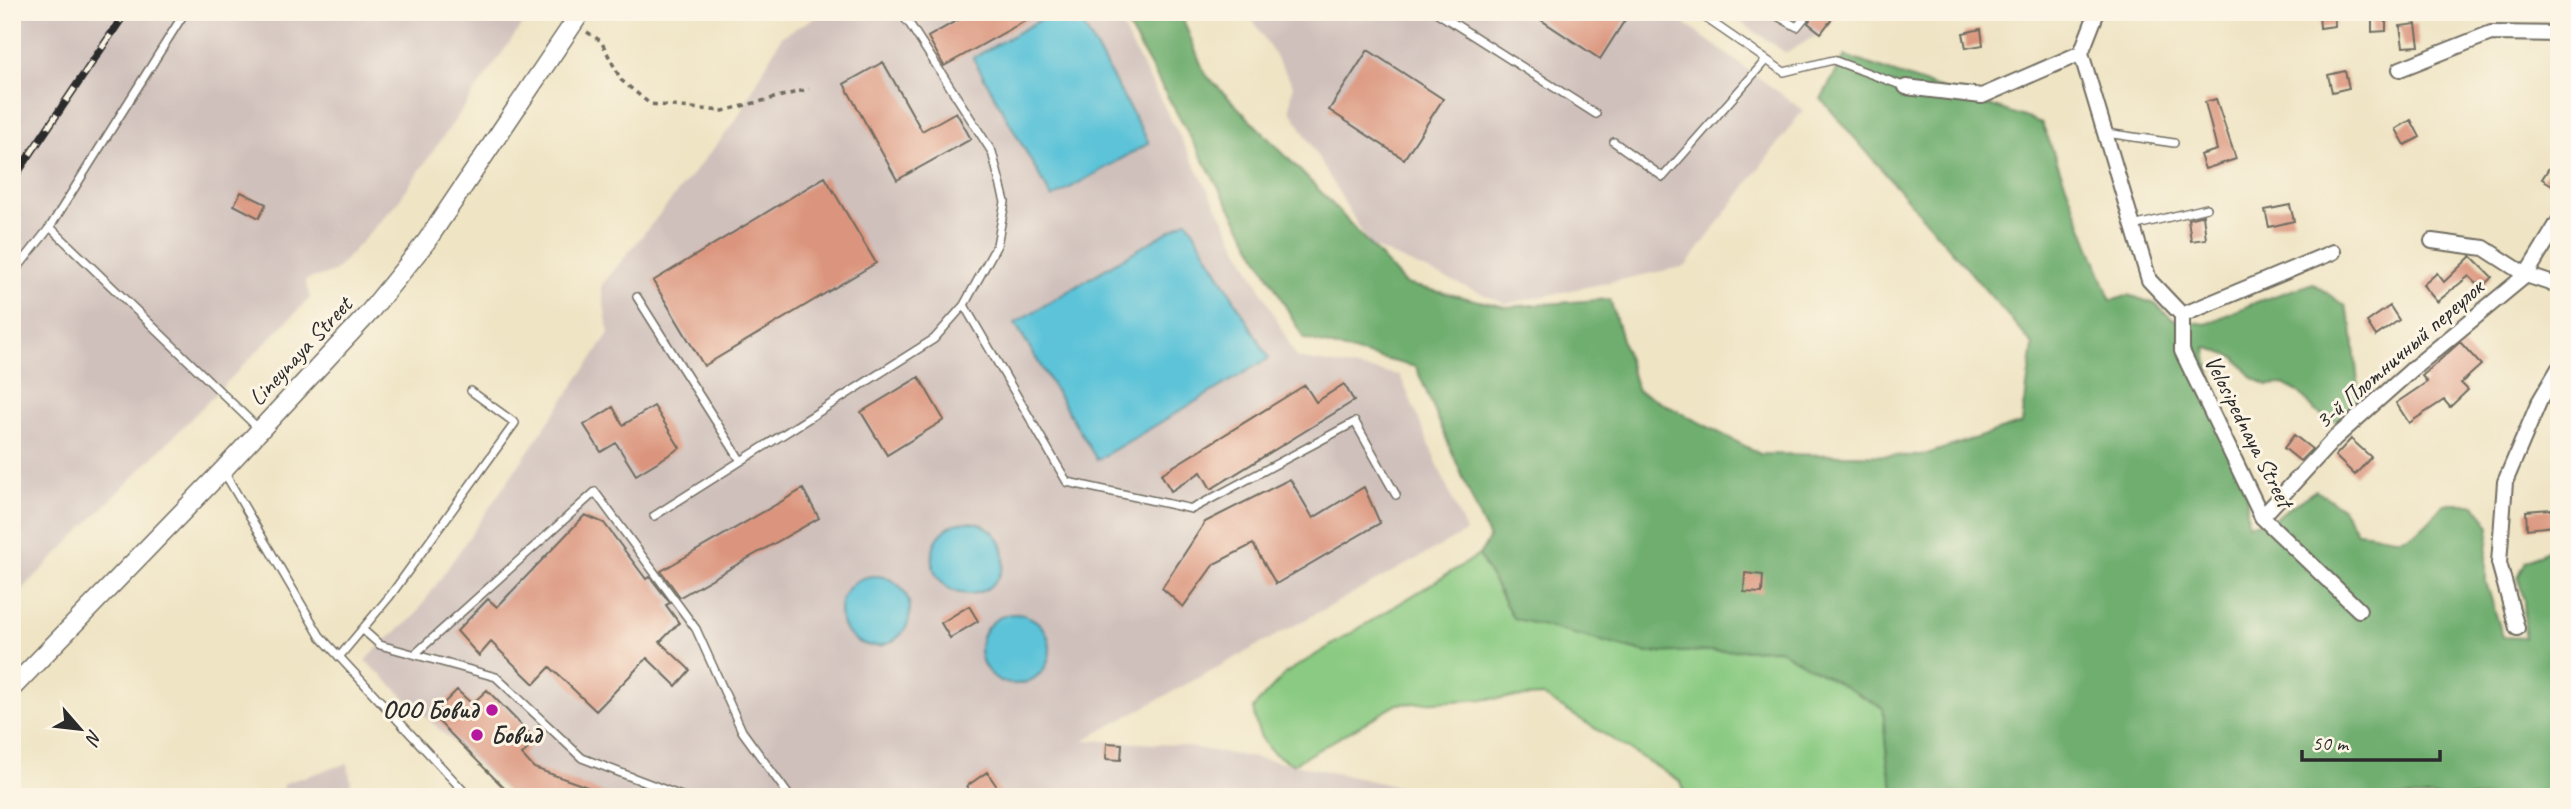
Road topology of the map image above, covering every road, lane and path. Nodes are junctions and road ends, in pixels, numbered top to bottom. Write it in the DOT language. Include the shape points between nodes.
graph roads {
  1 [pos="185,12"];
  2 [pos="581,12"];
  3 [pos="902,12"];
  4 [pos="921,12"];
  5 [pos="1436,12"];
  6 [pos="1698,12"];
  7 [pos="1770,12"];
  8 [pos="1809,12"];
  9 [pos="2097,12"];
  10 [pos="906,20"];
  11 [pos="2559,34"];
  12 [pos="601,41"];
  13 [pos="2081,53"];
  14 [pos="1766,60"];
  15 [pos="2400,69"];
  16 [pos="1906,87"];
  17 [pos="809,89"];
  18 [pos="1596,114"];
  19 [pos="2105,133"];
  20 [pos="1614,142"];
  21 [pos="2174,143"];
  22 [pos="2207,208"];
  23 [pos="2559,221"];
  24 [pos="2133,226"];
  25 [pos="50,227"];
  26 [pos="2431,241"];
  27 [pos="2333,252"];
  28 [pos="12,275"];
  29 [pos="2526,275"];
  30 [pos="2559,286"];
  31 [pos="637,297"];
  32 [pos="964,305"];
  33 [pos="2182,315"];
  34 [pos="2559,368"];
  35 [pos="471,391"];
  36 [pos="261,431"];
  37 [pos="741,461"];
  38 [pos="223,470"];
  39 [pos="1396,495"];
  40 [pos="654,516"];
  41 [pos="2262,517"];
  42 [pos="2359,610"];
  43 [pos="2517,628"];
  44 [pos="362,629"];
  45 [pos="415,654"];
  46 [pos="339,657"];
  47 [pos="12,688"];
  48 [pos="468,797"];
  49 [pos="684,797"];
  50 [pos="790,797"];
  1 -- 25 [label="lane"];
  2 -- 36 [label="street, Lineynaya Street" via="426,242 368,315"];
  3 -- 10 [label="lane"];
  4 -- 10 [label="lane"];
  5 -- 18 [label="lane"];
  6 -- 14 [label="lane"];
  7 -- 8 [label="lane" via="1797,27"];
  9 -- 13 [label="street"];
  10 -- 32 [label="lane" via="992,152 1005,202 997,245"];
  11 -- 15 [label="street" via="2491,33"];
  12 -- 17 [label="path" via="621,80 650,104 723,111"];
  13 -- 16 [label="street" via="1982,96"];
  13 -- 19 [label="street"];
  14 -- 16 [label="lane" via="1784,72 1833,60"];
  14 -- 20 [label="lane" via="1663,177"];
  19 -- 21 [label="lane"];
  19 -- 24 [label="street"];
  22 -- 24 [label="lane"];
  23 -- 29 [label="street, 3-й Плотничный переулок"];
  24 -- 33 [label="street" via="2149,280"];
  25 -- 28 [label="lane"];
  25 -- 36 [label="lane"];
  26 -- 29 [label="street" via="2484,247"];
  27 -- 33 [label="street"];
  29 -- 30 [label="street"];
  29 -- 41 [label="street, 3-й Плотничный переулок" via="2335,438"];
  31 -- 37 [label="lane"];
  32 -- 37 [label="lane" via="934,339"];
  32 -- 39 [label="lane" via="1067,482 1192,509 1356,422"];
  33 -- 41 [label="street, Velosipednaya Street" via="2182,351"];
  34 -- 43 [label="street" via="2539,402 2505,482 2499,563"];
  35 -- 44 [label="lane" via="514,423"];
  36 -- 38 [label="street, Lineynaya Street"];
  37 -- 40 [label="lane"];
  38 -- 46 [label="lane" via="320,636"];
  38 -- 47 [label="street, Lineynaya Street"];
  41 -- 42 [label="street, Velosipednaya Street"];
  44 -- 45 [label="lane" via="380,645"];
  44 -- 46 [label="lane"];
  45 -- 49 [label="lane" via="496,677 582,758"];
  45 -- 50 [label="lane" via="595,492 696,629 743,731"];
  46 -- 48 [label="lane"];
}
